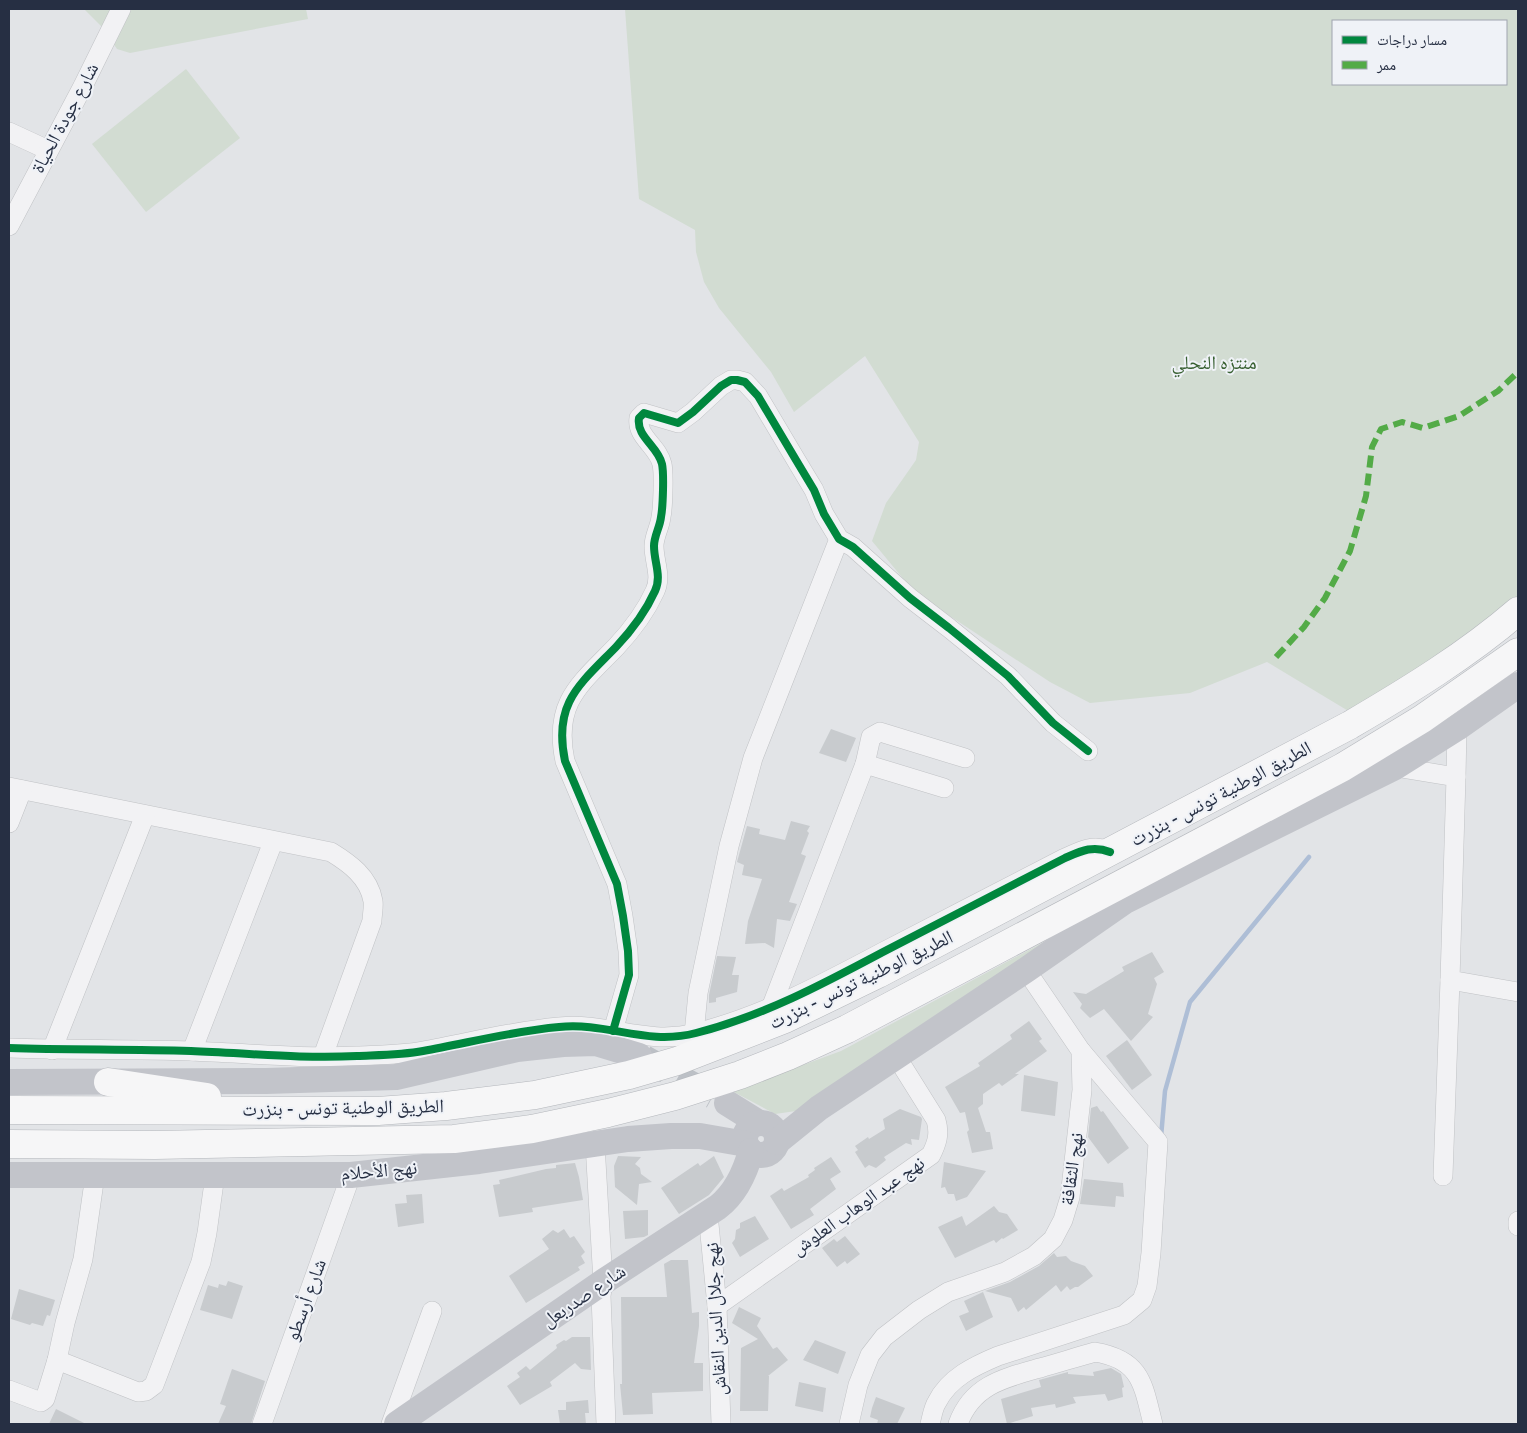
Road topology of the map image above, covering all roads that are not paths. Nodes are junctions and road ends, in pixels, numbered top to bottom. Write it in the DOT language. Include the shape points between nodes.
graph roads {
  1 [pos="121,9"];
  2 [pos="9,132"];
  3 [pos="48,150"];
  4 [pos="9,226"];
  5 [pos="839,539"];
  6 [pos="1518,612"];
  7 [pos="1518,652"];
  8 [pos="1518,685"];
  9 [pos="1457,728"];
  10 [pos="1088,751"];
  11 [pos="965,758"];
  12 [pos="865,764"];
  13 [pos="1395,767"];
  14 [pos="1456,777"];
  15 [pos="944,788"];
  16 [pos="15,789"];
  17 [pos="145,815"];
  18 [pos="9,823"];
  19 [pos="273,842"];
  20 [pos="1110,852"];
  21 [pos="1026,970"];
  22 [pos="1450,980"];
  23 [pos="1518,992"];
  24 [pos="772,1008"];
  25 [pos="614,1031"];
  26 [pos="694,1034"];
  27 [pos="9,1048"];
  28 [pos="52,1050"];
  29 [pos="192,1051"];
  30 [pos="1081,1051"];
  31 [pos="323,1056"];
  32 [pos="640,1056"];
  33 [pos="896,1056"];
  34 [pos="9,1082"];
  35 [pos="108,1082"];
  36 [pos="727,1103"];
  37 [pos="446,1106"];
  38 [pos="9,1110"];
  39 [pos="762,1140"];
  40 [pos="9,1144"];
  41 [pos="595,1144"];
  42 [pos="9,1175"];
  43 [pos="95,1175"];
  44 [pos="215,1175"];
  45 [pos="351,1175"];
  46 [pos="1443,1176"];
  47 [pos="709,1218"];
  48 [pos="1518,1220"];
  49 [pos="1518,1226"];
  50 [pos="602,1289"];
  51 [pos="717,1306"];
  52 [pos="432,1311"];
  53 [pos="57,1360"];
  54 [pos="9,1390"];
  55 [pos="262,1424"];
  56 [pos="391,1424"];
  57 [pos="397,1424"];
  58 [pos="414,1424"];
  59 [pos="606,1424"];
  60 [pos="721,1424"];
  61 [pos="849,1424"];
  62 [pos="930,1424"];
  63 [pos="958,1424"];
  64 [pos="1153,1424"];
  1 -- 3 [label="street, شارع جودة الحياة"];
  2 -- 3 [label="street"];
  3 -- 4 [label="street, شارع جودة الحياة"];
  5 -- 10 [label="street" via="853,547 910,598 1008,676 1053,723"];
  5 -- 25 [label="street" via="758,396 745,382 731,380 678,423 644,413 639,418 639,428 662,464 661,516 654,547 658,578 656,590 631,629 577,687 562,722 565,760 617,884 623,916 629,975"];
  5 -- 26 [label="street" via="752,758 727,855 698,993"];
  6 -- 20 [label="highway, الطريق الوطنية تونس - بنزرت" via="1492,634 1402,695"];
  7 -- 40 [label="highway, الطريق الوطنية تونس - بنزرت" via="1422,720 1343,767 847,1029 740,1075 608,1113 532,1129 454,1139"];
  8 -- 9 [label="street"];
  9 -- 13 [label="street"];
  9 -- 14 [label="street"];
  11 -- 12 [label="street" via="880,732 870,741"];
  12 -- 15 [label="street"];
  12 -- 24 [label="street"];
  13 -- 14 [label="street"];
  13 -- 21 [label="street" via="1125,901"];
  14 -- 22 [label="street"];
  16 -- 17 [label="street"];
  16 -- 18 [label="street"];
  17 -- 19 [label="street"];
  17 -- 28 [label="street"];
  19 -- 29 [label="street"];
  19 -- 31 [label="street" via="330,852 351,865 366,883 373,901 372,921"];
  20 -- 24 [label="street" via="1090,848 1065,858"];
  20 -- 37 [label="highway, الطريق الوطنية تونس - بنزرت" via="785,1019 677,1061 535,1096"];
  21 -- 30 [label="street"];
  21 -- 33 [label="street"];
  22 -- 23 [label="street"];
  22 -- 46 [label="street"];
  24 -- 26 [label="street"];
  25 -- 26 [label="street" via="660,1038"];
  25 -- 31 [label="street" via="589,1026 560,1027 421,1051"];
  27 -- 28 [label="street"];
  28 -- 29 [label="street"];
  29 -- 31 [label="street"];
  30 -- 61 [label="street, نهج الثقافة" via="1082,1090 1070,1197 1053,1239 1034,1256 1005,1272 948,1292 918,1310 884,1338 870,1355 858,1385"];
  30 -- 62 [label="street" via="1158,1142 1151,1253 1144,1295 1124,1315 979,1364 947,1386 936,1403"];
  32 -- 35 [label="street" via="596,1043 563,1044 517,1049 396,1077"];
  33 -- 39 [label="street" via="819,1108"];
  33 -- 51 [label="street, نهج عبد الوهاب العلوش" via="936,1120 939,1131 931,1155"];
  34 -- 35 [label="street"];
  35 -- 37 [label="highway" via="213,1098"];
  36 -- 39 [label="street"];
  37 -- 38 [label="highway, الطريق الوطنية تونس - بنزرت" via="378,1111"];
  39 -- 41 [label="street, نهج الأحلام" via="671,1136"];
  39 -- 47 [label="street, شارع صدربعل" via="732,1194"];
  41 -- 45 [label="street, نهج الأحلام"];
  41 -- 50 [label="street"];
  42 -- 43 [label="street, نهج الأحلام"];
  43 -- 44 [label="street, نهج الأحلام"];
  43 -- 53 [label="street" via="83,1259"];
  44 -- 45 [label="street, نهج الأحلام"];
  44 -- 53 [label="street" via="201,1262 154,1385 138,1392"];
  45 -- 55 [label="street, شارع أرسطو"];
  47 -- 50 [label="street, شارع صدربعل"];
  47 -- 51 [label="street, نهج جلال الدين النقاش"];
  48 -- 49 [label="street"];
  50 -- 57 [label="street, شارع صدربعل"];
  50 -- 58 [label="street, شارع صدربعل"];
  50 -- 59 [label="street"];
  51 -- 60 [label="street, نهج جلال الدين النقاش"];
  52 -- 56 [label="street"];
  53 -- 54 [label="street" via="45,1399 41,1402"];
  63 -- 64 [label="street" via="972,1399 1000,1380 1095,1352 1108,1354 1135,1370 1143,1383"];
}
